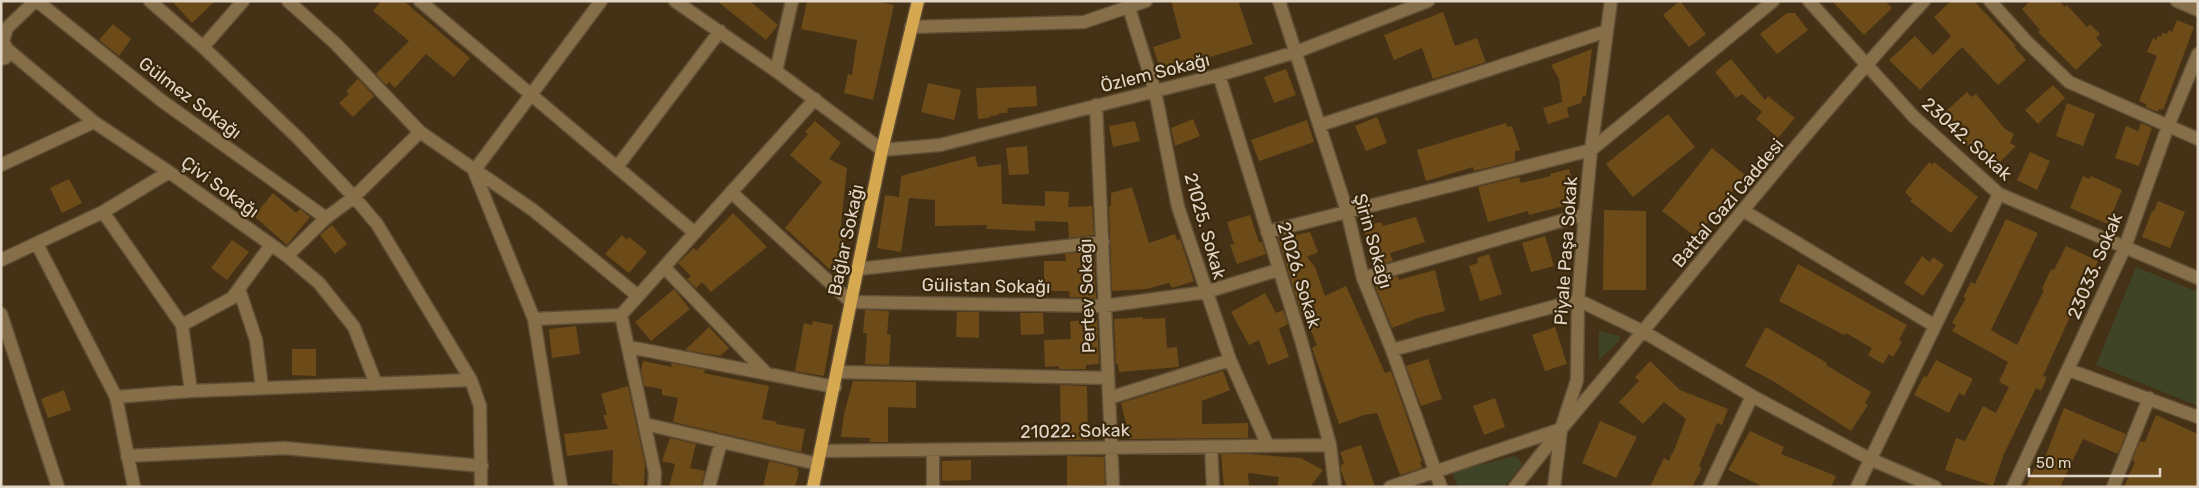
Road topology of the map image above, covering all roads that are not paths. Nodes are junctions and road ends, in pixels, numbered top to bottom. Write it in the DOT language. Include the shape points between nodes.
graph roads {
  1 [pos="36,1"];
  2 [pos="150,1"];
  3 [pos="243,1"];
  4 [pos="288,1"];
  5 [pos="420,1"];
  6 [pos="601,1"];
  7 [pos="675,1"];
  8 [pos="792,1"];
  9 [pos="918,1"];
  10 [pos="1146,1"];
  11 [pos="1280,1"];
  12 [pos="1428,1"];
  13 [pos="1611,1"];
  14 [pos="1773,1"];
  15 [pos="1809,1"];
  16 [pos="1924,1"];
  17 [pos="1990,1"];
  18 [pos="2177,1"];
  19 [pos="1129,8"];
  20 [pos="2198,10"];
  21 [pos="911,27"];
  22 [pos="720,31"];
  23 [pos="1607,31"];
  24 [pos="203,47"];
  25 [pos="1296,52"];
  26 [pos="4,54"];
  27 [pos="2198,54"];
  28 [pos="1865,64"];
  29 [pos="776,71"];
  30 [pos="1219,75"];
  31 [pos="1155,91"];
  32 [pos="531,95"];
  33 [pos="815,100"];
  34 [pos="1096,105"];
  35 [pos="94,122"];
  36 [pos="1320,125"];
  37 [pos="2168,126"];
  38 [pos="420,132"];
  39 [pos="2198,139"];
  40 [pos="882,150"];
  41 [pos="1591,150"];
  42 [pos="1,164"];
  43 [pos="617,167"];
  44 [pos="474,171"];
  45 [pos="169,172"];
  46 [pos="731,192"];
  47 [pos="1999,194"];
  48 [pos="354,196"];
  49 [pos="1744,210"];
  50 [pos="1347,211"];
  51 [pos="103,212"];
  52 [pos="1585,214"];
  53 [pos="326,218"];
  54 [pos="1267,232"];
  55 [pos="695,233"];
  56 [pos="1103,242"];
  57 [pos="37,244"];
  58 [pos="271,245"];
  59 [pos="2125,246"];
  60 [pos="288,256"];
  61 [pos="1,260"];
  62 [pos="664,267"];
  63 [pos="858,269"];
  64 [pos="1278,270"];
  65 [pos="1363,278"];
  66 [pos="2198,278"];
  67 [pos="239,289"];
  68 [pos="1206,292"];
  69 [pos="638,296"];
  70 [pos="1578,300"];
  71 [pos="851,302"];
  72 [pos="1104,306"];
  73 [pos="1,314"];
  74 [pos="621,315"];
  75 [pos="534,319"];
  76 [pos="182,325"];
  77 [pos="1935,326"];
  78 [pos="1644,332"];
  79 [pos="629,347"];
  80 [pos="1392,350"];
  81 [pos="1230,360"];
  82 [pos="2068,370"];
  83 [pos="838,372"];
  84 [pos="767,374"];
  85 [pos="1108,378"];
  86 [pos="472,380"];
  87 [pos="376,384"];
  88 [pos="835,387"];
  89 [pos="262,388"];
  90 [pos="191,391"];
  91 [pos="1752,396"];
  92 [pos="116,398"];
  93 [pos="1109,398"];
  94 [pos="2149,398"];
  95 [pos="2198,417"];
  96 [pos="645,424"];
  97 [pos="1560,429"];
  98 [pos="721,442"];
  99 [pos="1330,445"];
  100 [pos="1268,446"];
  101 [pos="1211,447"];
  102 [pos="1111,448"];
  103 [pos="932,450"];
  104 [pos="821,451"];
  105 [pos="128,456"];
  106 [pos="1870,459"];
  107 [pos="818,464"];
  108 [pos="482,466"];
  109 [pos="1436,472"];
  110 [pos="58,487"];
  111 [pos="134,487"];
  112 [pos="481,487"];
  113 [pos="561,487"];
  114 [pos="654,487"];
  115 [pos="710,487"];
  116 [pos="813,487"];
  117 [pos="933,487"];
  118 [pos="1113,487"];
  119 [pos="1213,487"];
  120 [pos="1335,487"];
  121 [pos="1390,487"];
  122 [pos="1441,487"];
  123 [pos="1515,487"];
  124 [pos="1554,487"];
  125 [pos="1709,487"];
  126 [pos="1857,487"];
  127 [pos="1935,487"];
  128 [pos="2013,487"];
  129 [pos="2113,487"];
  1 -- 26 [label="street" via="7,28"];
  1 -- 53 [label="street, Gülmez Sokağı" via="162,102"];
  2 -- 24 [label="street"];
  3 -- 24 [label="street"];
  4 -- 38 [label="street" via="336,44"];
  5 -- 32 [label="street"];
  6 -- 32 [label="street"];
  7 -- 22 [label="street"];
  8 -- 29 [label="street"];
  9 -- 21 [label="main road, Bağlar Sokağı"];
  10 -- 19 [label="street"];
  11 -- 25 [label="street, Şirin Sokağı"];
  12 -- 25 [label="street, Özlem Sokağı"];
  13 -- 23 [label="street, Piyale Paşa Sokak"];
  14 -- 41 [label="street"];
  15 -- 28 [label="street, 23042. Sokak"];
  16 -- 28 [label="street, Battal Gazi Caddesi"];
  17 -- 37 [label="street" via="2069,82"];
  18 -- 20 [label="street"];
  19 -- 21 [label="street" via="1084,22"];
  19 -- 31 [label="street, 21025. Sokak"];
  21 -- 40 [label="main road, Bağlar Sokağı"];
  22 -- 29 [label="street"];
  22 -- 43 [label="street"];
  23 -- 36 [label="street"];
  23 -- 41 [label="street, Piyale Paşa Sokak"];
  24 -- 48 [label="street"];
  25 -- 30 [label="street, Özlem Sokağı"];
  25 -- 36 [label="street, Şirin Sokağı"];
  26 -- 35 [label="street, Çivi Sokağı"];
  27 -- 37 [label="street, 23033. Sokak"];
  28 -- 47 [label="street, 23042. Sokak" via="1914,118"];
  28 -- 49 [label="street, Battal Gazi Caddesi"];
  29 -- 33 [label="street"];
  30 -- 31 [label="street, Özlem Sokağı"];
  30 -- 54 [label="street, 21026. Sokak"];
  31 -- 34 [label="street, Özlem Sokağı"];
  31 -- 68 [label="street, 21025. Sokak" via="1178,207"];
  32 -- 43 [label="street"];
  32 -- 44 [label="street"];
  33 -- 40 [label="street"];
  33 -- 46 [label="street"];
  34 -- 40 [label="street, Özlem Sokağı" via="940,145"];
  34 -- 56 [label="street, Pertev Sokağı"];
  35 -- 42 [label="street"];
  35 -- 45 [label="street, Çivi Sokağı"];
  36 -- 50 [label="street, Şirin Sokağı"];
  37 -- 39 [label="street"];
  37 -- 59 [label="street, 23033. Sokak"];
  38 -- 44 [label="street"];
  38 -- 48 [label="street"];
  40 -- 63 [label="main road, Bağlar Sokağı"];
  41 -- 50 [label="street"];
  41 -- 52 [label="street, Piyale Paşa Sokak"];
  43 -- 55 [label="street"];
  44 -- 69 [label="street" via="533,210"];
  44 -- 75 [label="street"];
  45 -- 51 [label="street"];
  45 -- 58 [label="street, Çivi Sokağı"];
  46 -- 55 [label="street"];
  46 -- 71 [label="street"];
  47 -- 59 [label="street, 23042. Sokak"];
  47 -- 77 [label="street"];
  48 -- 53 [label="street"];
  48 -- 86 [label="street" via="377,224"];
  49 -- 77 [label="street"];
  49 -- 78 [label="street, Battal Gazi Caddesi"];
  50 -- 54 [label="street"];
  50 -- 65 [label="street, Şirin Sokağı"];
  51 -- 57 [label="street"];
  51 -- 76 [label="street"];
  52 -- 65 [label="street"];
  52 -- 70 [label="street, Piyale Paşa Sokak"];
  53 -- 60 [label="street"];
  54 -- 64 [label="street, 21026. Sokak"];
  55 -- 62 [label="street"];
  56 -- 63 [label="street"];
  56 -- 72 [label="street, Pertev Sokağı"];
  57 -- 61 [label="street"];
  57 -- 92 [label="street"];
  58 -- 60 [label="street, Çivi Sokağı"];
  58 -- 67 [label="street"];
  59 -- 66 [label="street, 23042. Sokak"];
  59 -- 82 [label="street, 23033. Sokak"];
  60 -- 87 [label="street, Çivi Sokağı" via="319,284 354,327"];
  62 -- 69 [label="street"];
  62 -- 84 [label="street"];
  63 -- 71 [label="main road, Bağlar Sokağı"];
  64 -- 68 [label="street, Gülistan Sokağı"];
  64 -- 99 [label="street, 21026. Sokak"];
  65 -- 80 [label="street, Şirin Sokağı"];
  67 -- 76 [label="street" via="232,298"];
  67 -- 89 [label="street" via="256,340"];
  68 -- 72 [label="street, Gülistan Sokağı"];
  68 -- 81 [label="street, 21025. Sokak"];
  69 -- 74 [label="street"];
  70 -- 78 [label="street"];
  70 -- 80 [label="street"];
  70 -- 97 [label="street, Piyale Paşa Sokak" via="1577,380"];
  71 -- 72 [label="street, Gülistan Sokağı"];
  71 -- 83 [label="main road, Bağlar Sokağı"];
  72 -- 85 [label="street, Pertev Sokağı"];
  73 -- 110 [label="street"];
  74 -- 75 [label="street"];
  74 -- 79 [label="street"];
  75 -- 113 [label="street"];
  76 -- 90 [label="street"];
  77 -- 106 [label="street"];
  78 -- 91 [label="street"];
  78 -- 97 [label="street, Battal Gazi Caddesi"];
  79 -- 84 [label="street"];
  79 -- 96 [label="street"];
  80 -- 109 [label="street, Şirin Sokağı"];
  81 -- 93 [label="street"];
  81 -- 100 [label="street, 21025. Sokak"];
  82 -- 94 [label="street"];
  82 -- 128 [label="street, 23033. Sokak"];
  83 -- 85 [label="street"];
  83 -- 88 [label="main road, Bağlar Sokağı"];
  84 -- 88 [label="street"];
  85 -- 93 [label="street, Pertev Sokağı"];
  86 -- 87 [label="street"];
  86 -- 108 [label="street" via="480,406"];
  87 -- 89 [label="street"];
  88 -- 104 [label="main road, Bağlar Sokağı"];
  89 -- 90 [label="street"];
  90 -- 92 [label="street"];
  91 -- 106 [label="street"];
  91 -- 125 [label="street"];
  92 -- 105 [label="street"];
  93 -- 102 [label="street, Pertev Sokağı"];
  94 -- 95 [label="street"];
  94 -- 129 [label="street"];
  96 -- 98 [label="street"];
  96 -- 114 [label="street" via="655,473"];
  97 -- 109 [label="street"];
  97 -- 123 [label="street, Piyale Paşa Sokak"];
  97 -- 124 [label="street"];
  98 -- 107 [label="street"];
  98 -- 115 [label="street"];
  99 -- 100 [label="street, 21022. Sokak"];
  99 -- 120 [label="street, 21026. Sokak"];
  100 -- 101 [label="street, 21022. Sokak"];
  101 -- 102 [label="street, 21022. Sokak"];
  101 -- 119 [label="street"];
  102 -- 103 [label="street, 21022. Sokak"];
  102 -- 118 [label="street, Pertev Sokağı"];
  103 -- 104 [label="street, 21022. Sokak"];
  103 -- 117 [label="street"];
  104 -- 107 [label="main road, Bağlar Sokağı"];
  105 -- 108 [label="street" via="284,448"];
  105 -- 111 [label="street"];
  106 -- 126 [label="street"];
  106 -- 127 [label="street"];
  107 -- 116 [label="main road, Bağlar Sokağı"];
  108 -- 112 [label="street"];
  109 -- 121 [label="street"];
  109 -- 122 [label="street, Şirin Sokağı"];
}
